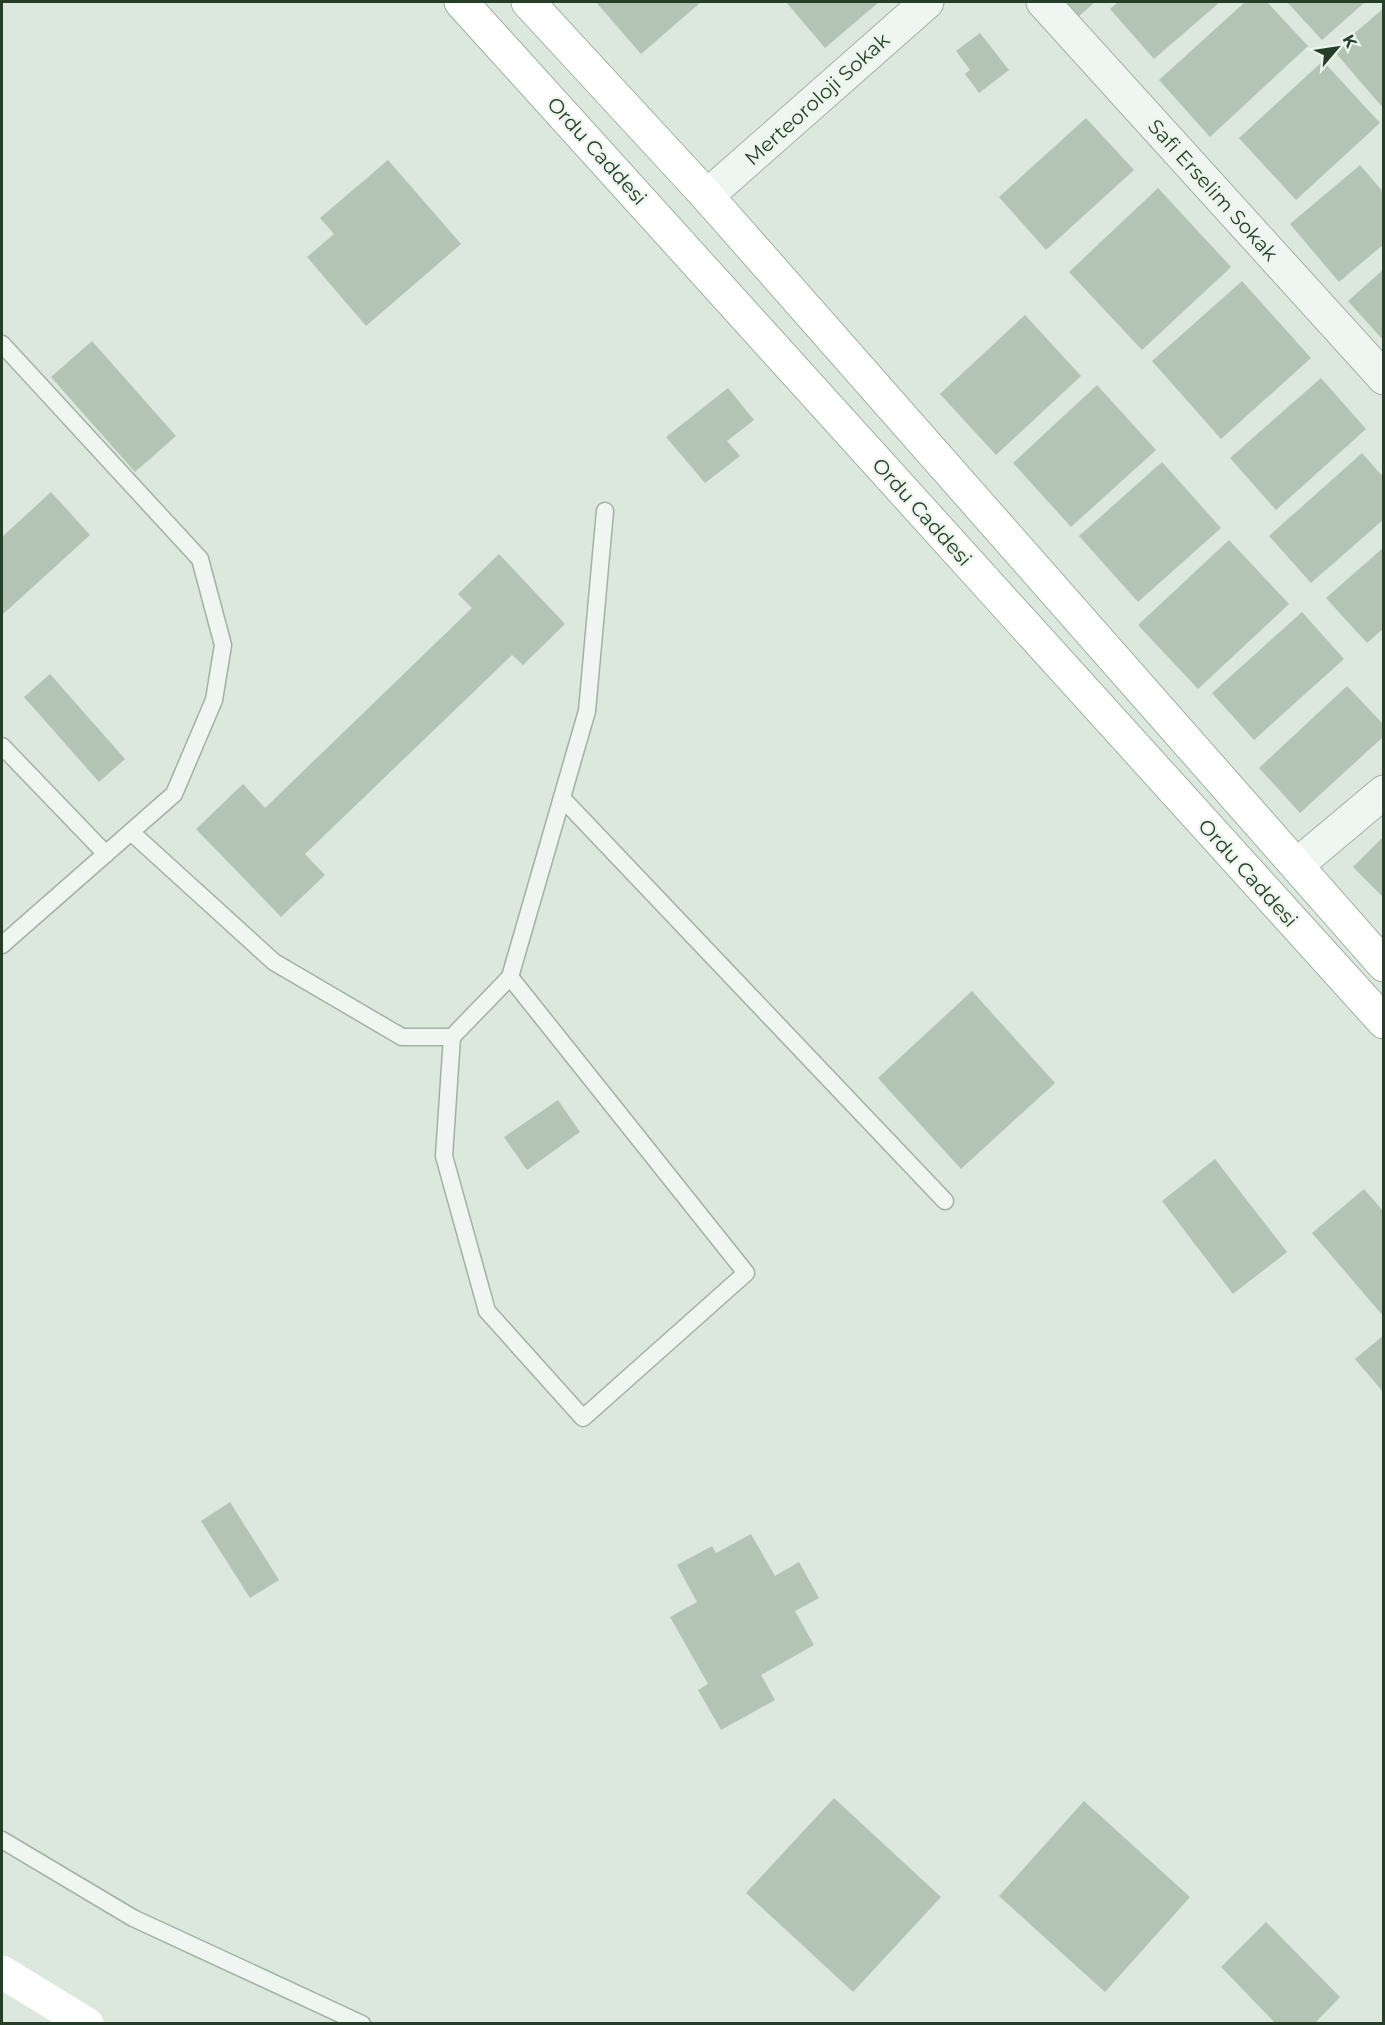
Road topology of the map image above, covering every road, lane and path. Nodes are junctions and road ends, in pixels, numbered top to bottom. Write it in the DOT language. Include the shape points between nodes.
graph roads {
  1 [pos="461,2"];
  2 [pos="528,2"];
  3 [pos="927,2"];
  4 [pos="1043,2"];
  5 [pos="707,196"];
  6 [pos="2,344"];
  7 [pos="1383,378"];
  8 [pos="605,511"];
  9 [pos="2,746"];
  10 [pos="1383,792"];
  11 [pos="562,798"];
  12 [pos="131,832"];
  13 [pos="106,854"];
  14 [pos="1297,865"];
  15 [pos="2,945"];
  16 [pos="1383,965"];
  17 [pos="510,977"];
  18 [pos="1383,1022"];
  19 [pos="452,1037"];
  20 [pos="945,1201"];
  21 [pos="2,1840"];
  22 [pos="2,1972"];
  23 [pos="87,2024"];
  24 [pos="362,2024"];
  1 -- 18 [label="main road, Ordu Caddesi"];
  2 -- 5 [label="main road, Ordu Caddesi"];
  3 -- 5 [label="street, Merteoroloji Sokak"];
  4 -- 7 [label="street, Safi Erselim Sokak"];
  5 -- 14 [label="main road, Ordu Caddesi"];
  6 -- 12 [label="lane" via="200,559 223,645 214,700 174,794"];
  8 -- 11 [label="lane" via="587,711"];
  9 -- 13 [label="lane"];
  10 -- 14 [label="street"];
  11 -- 17 [label="lane"];
  11 -- 20 [label="lane"];
  12 -- 13 [label="lane"];
  12 -- 19 [label="lane" via="274,962 402,1037"];
  13 -- 15 [label="lane"];
  14 -- 16 [label="main road, Ordu Caddesi"];
  17 -- 19 [label="lane"];
  17 -- 19 [label="lane" via="746,1273 583,1419 487,1311 444,1156"];
  21 -- 24 [label="lane" via="133,1918"];
  22 -- 23 [label="main road"];
}
